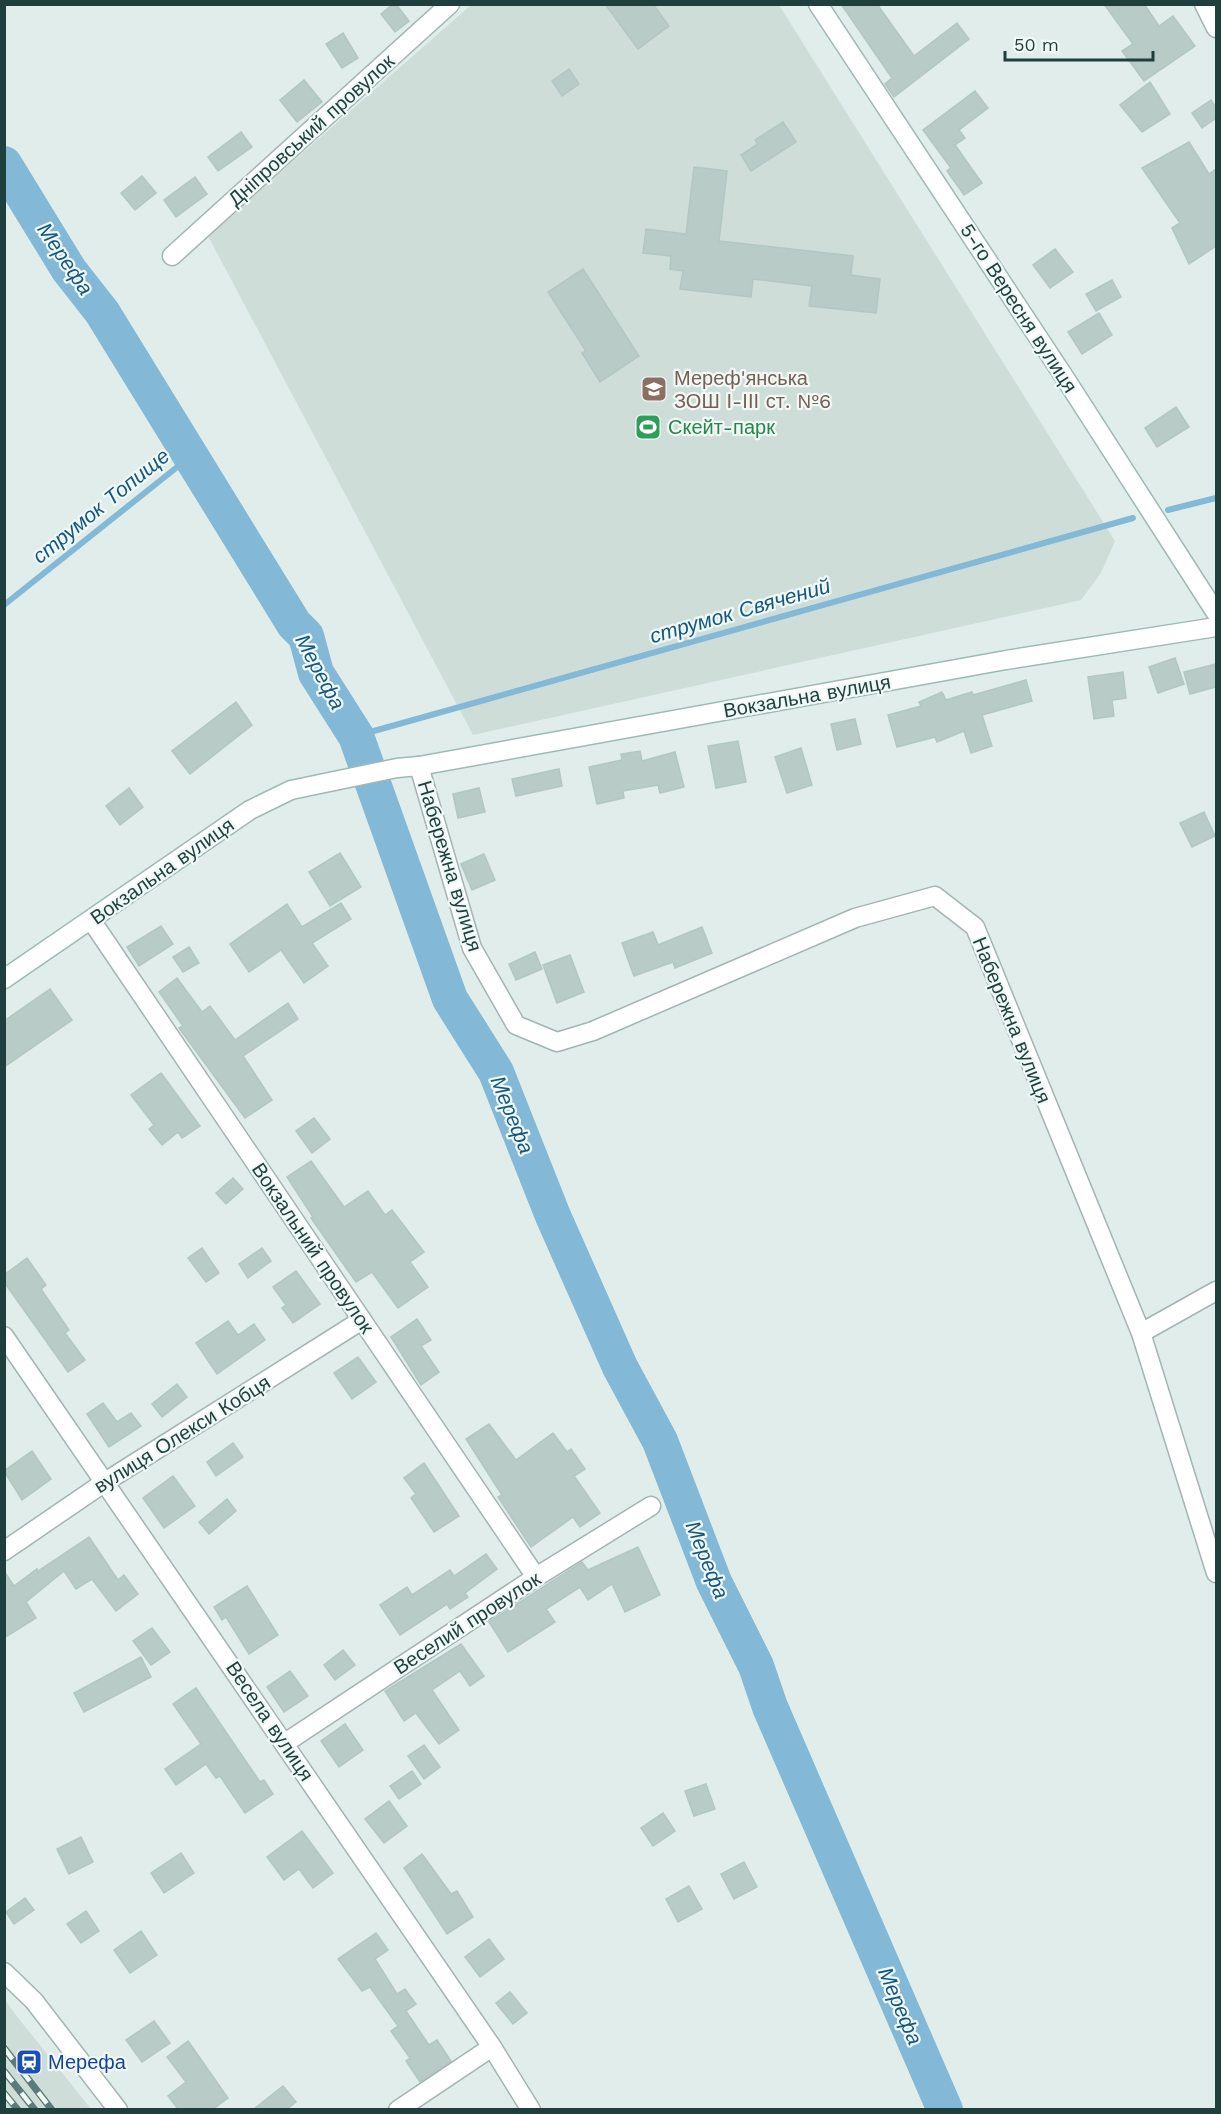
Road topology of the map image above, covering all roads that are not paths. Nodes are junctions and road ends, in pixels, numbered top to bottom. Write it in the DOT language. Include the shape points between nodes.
graph roads {
  1 [pos="450,4"];
  2 [pos="818,4"];
  3 [pos="1204,4"];
  4 [pos="1216,28"];
  5 [pos="172,255"];
  6 [pos="1216,613"];
  7 [pos="1216,627"];
  8 [pos="419,766"];
  9 [pos="91,920"];
  10 [pos="4,979"];
  11 [pos="1216,1291"];
  12 [pos="362,1320"];
  13 [pos="1140,1333"];
  14 [pos="4,1336"];
  15 [pos="105,1482"];
  16 [pos="651,1506"];
  17 [pos="4,1551"];
  18 [pos="1216,1573"];
  19 [pos="536,1577"];
  20 [pos="285,1743"];
  21 [pos="4,1972"];
  22 [pos="492,2047"];
  23 [pos="118,2109"];
  24 [pos="398,2109"];
  25 [pos="531,2109"];
  1 -- 5 [label="street, Дніпровський провулок"];
  2 -- 6 [label="street, 5-го Вересня вулиця"];
  3 -- 4 [label="street"];
  7 -- 8 [label="street, Вокзальна вулиця" via="1006,660"];
  8 -- 9 [label="street, Вокзальна вулиця" via="291,790 250,810"];
  8 -- 13 [label="street, Набережна вулиця" via="472,948 516,1026 557,1042 593,1032 855,918 934,896 975,927"];
  9 -- 10 [label="street, Вокзальна вулиця"];
  9 -- 12 [label="street, Вокзальний провулок"];
  11 -- 13 [label="street"];
  12 -- 15 [label="street, вулиця Олекси Кобця"];
  12 -- 19 [label="street, Вокзальний провулок"];
  13 -- 18 [label="street, Набережна вулиця"];
  14 -- 15 [label="street, Весела вулиця"];
  15 -- 17 [label="street, вулиця Олекси Кобця"];
  15 -- 20 [label="street, Весела вулиця"];
  16 -- 19 [label="street, Веселий провулок"];
  19 -- 20 [label="street, Веселий провулок"];
  20 -- 22 [label="street, Весела вулиця"];
  21 -- 23 [label="street" via="34,2001"];
  22 -- 24 [label="street"];
  22 -- 25 [label="street, Весела вулиця"];
}
